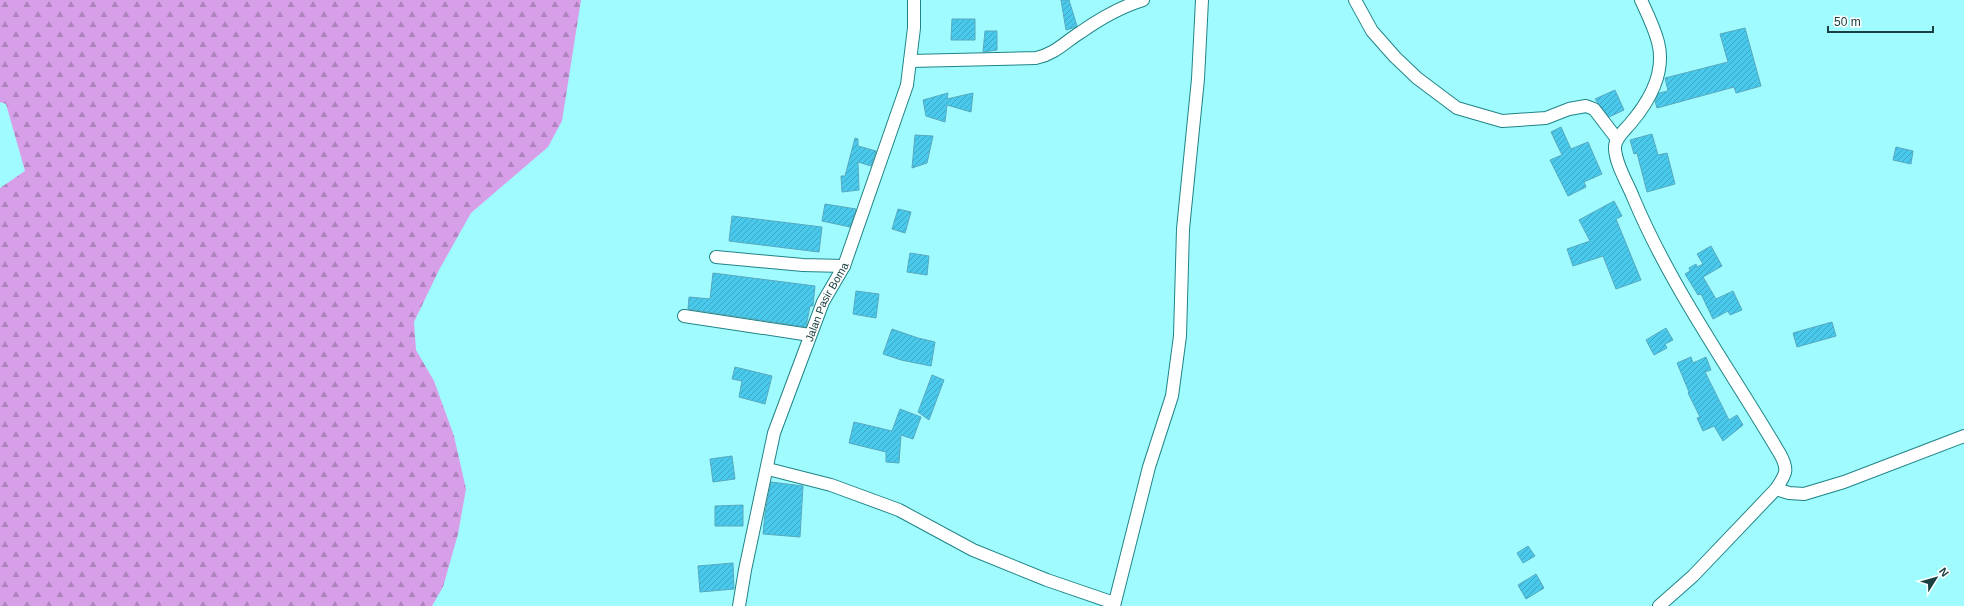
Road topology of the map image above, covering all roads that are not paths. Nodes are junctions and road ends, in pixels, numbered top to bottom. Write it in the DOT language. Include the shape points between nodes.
graph roads {
  1 [pos="914,0"];
  2 [pos="1143,0"];
  3 [pos="1202,0"];
  4 [pos="1355,0"];
  5 [pos="1641,0"];
  6 [pos="910,61"];
  7 [pos="1617,139"];
  8 [pos="716,257"];
  9 [pos="844,266"];
  10 [pos="684,316"];
  11 [pos="810,335"];
  12 [pos="1964,436"];
  13 [pos="768,469"];
  14 [pos="1776,489"];
  15 [pos="1114,604"];
  16 [pos="739,606"];
  17 [pos="1659,606"];
  1 -- 6 [label="street, Jalan Pasir Boma"];
  2 -- 6 [label="street" via="1116,10 1047,55 1036,58"];
  3 -- 15 [label="street" via="1198,80 1183,229 1180,336 1172,396 1149,467"];
  4 -- 7 [label="street" via="1372,31 1395,57 1416,78 1457,108 1502,121 1546,118 1569,109 1586,106 1594,109"];
  5 -- 7 [label="street" via="1658,41 1660,65 1642,110"];
  6 -- 9 [label="street, Jalan Pasir Boma" via="907,85"];
  7 -- 14 [label="street" via="1615,148 1621,169 1640,215 1676,285 1785,464 1786,474"];
  8 -- 9 [label="street"];
  9 -- 11 [label="street, Jalan Pasir Boma" via="823,302"];
  10 -- 11 [label="street"];
  11 -- 13 [label="street, Jalan Pasir Boma" via="774,433"];
  12 -- 14 [label="street" via="1844,482 1804,494"];
  13 -- 15 [label="street" via="831,485 891,507 973,550"];
  13 -- 16 [label="street, Jalan Pasir Boma"];
  14 -- 17 [label="street" via="1693,576"];
}
